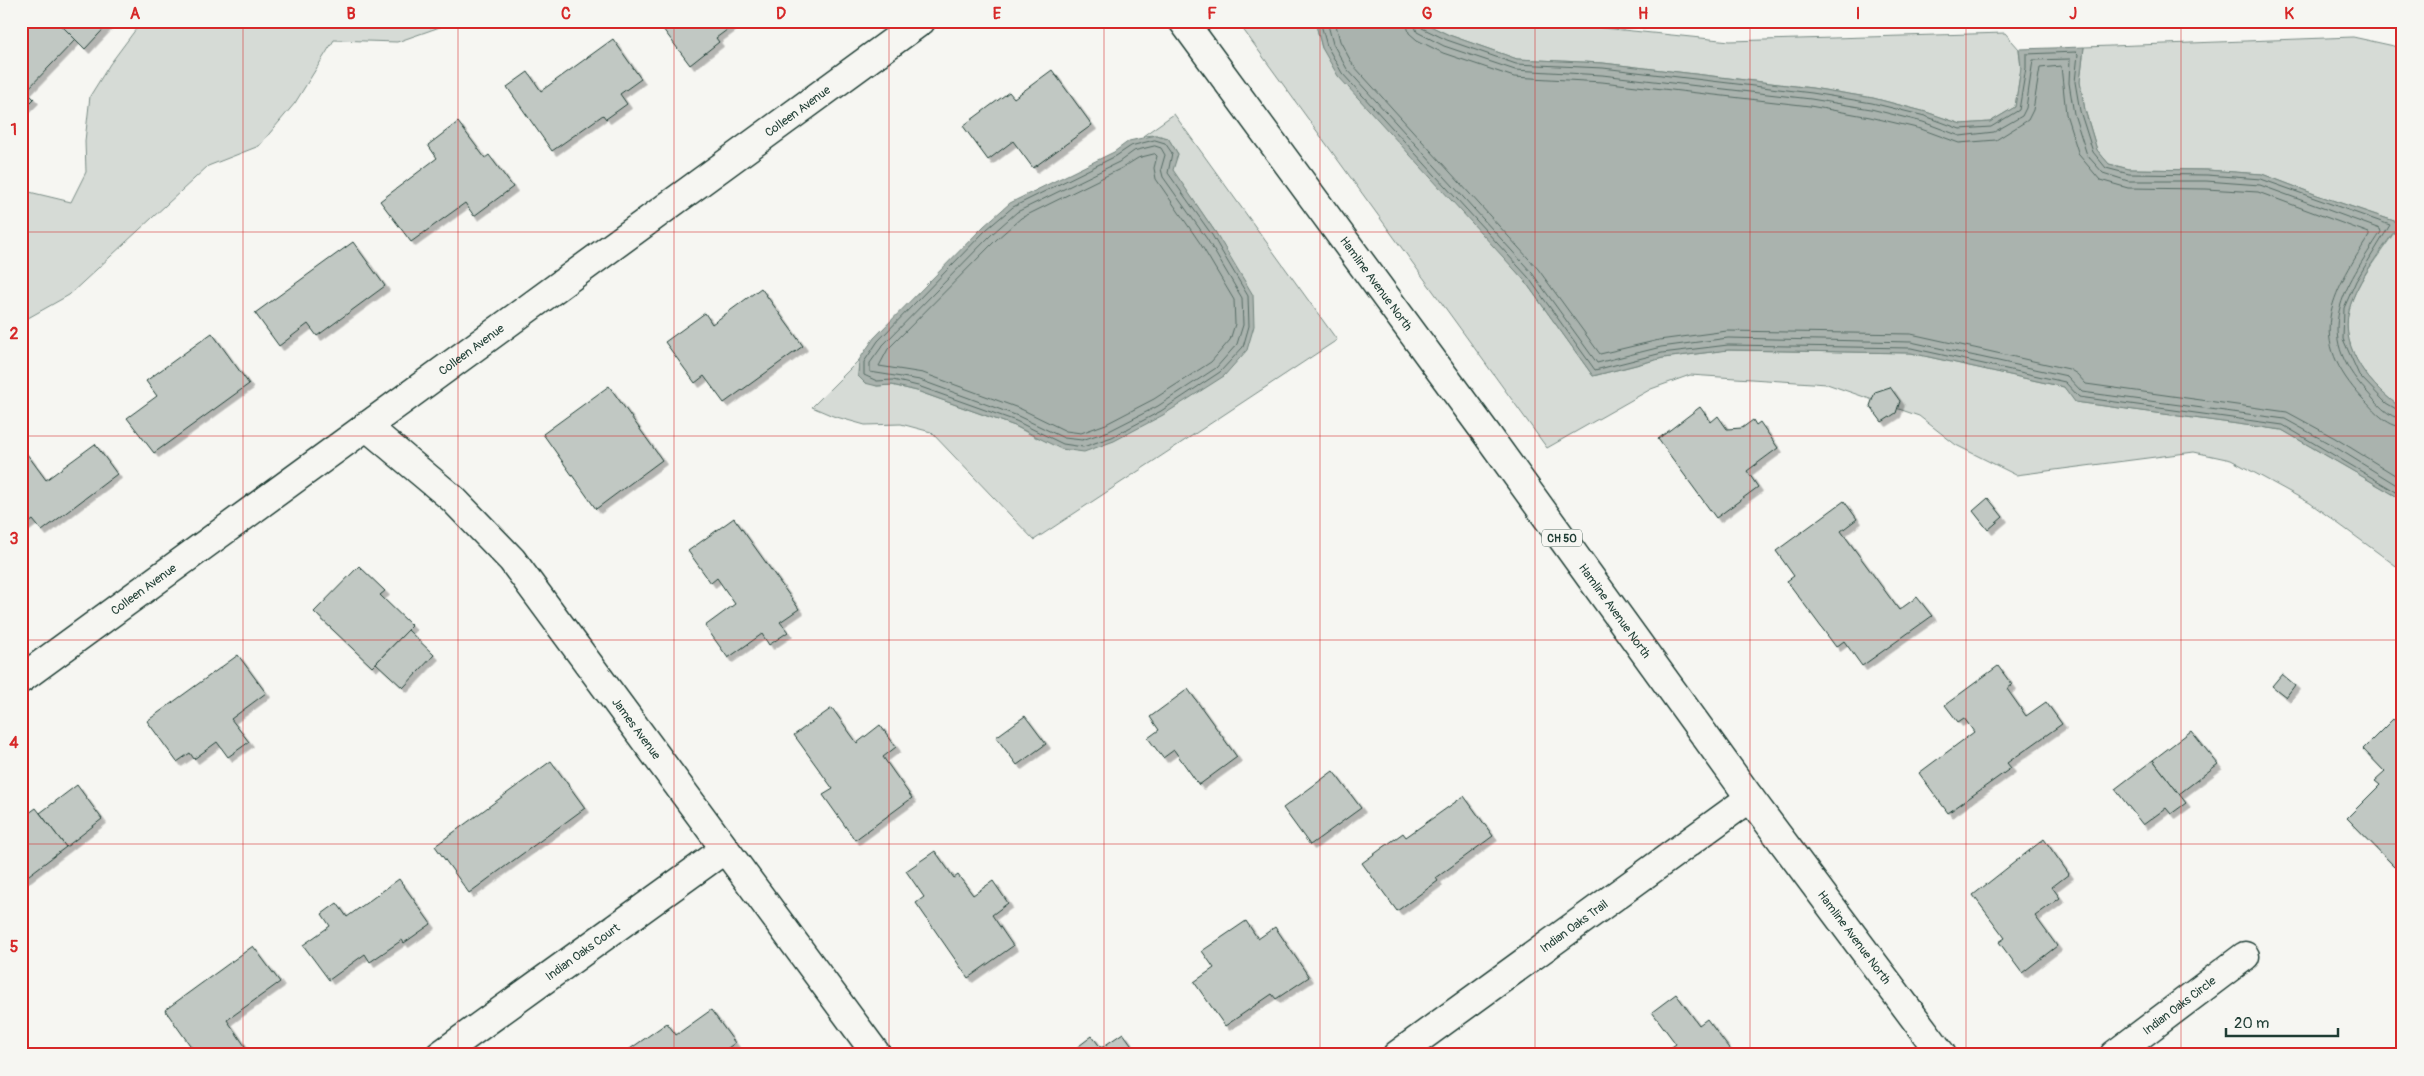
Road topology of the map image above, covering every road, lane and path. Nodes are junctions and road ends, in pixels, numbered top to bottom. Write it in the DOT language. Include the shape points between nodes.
graph roads {
  1 [pos="920,21"];
  2 [pos="1183,21"];
  3 [pos="366,426"];
  4 [pos="21,679"];
  5 [pos="1750,798"];
  6 [pos="725,849"];
  7 [pos="2245,956"];
  8 [pos="440,1055"];
  9 [pos="877,1055"];
  10 [pos="1397,1055"];
  11 [pos="1942,1055"];
  12 [pos="2114,1055"];
  1 -- 3 [label="street, Colleen Avenue"];
  2 -- 5 [label="street, Hamline Avenue North / CH 50"];
  3 -- 4 [label="street, Colleen Avenue"];
  3 -- 6 [label="street, James Avenue" via="453,499 512,560"];
  5 -- 10 [label="street, Indian Oaks Trail"];
  5 -- 11 [label="street, Hamline Avenue North / CH 50"];
  6 -- 8 [label="street, Indian Oaks Court"];
  6 -- 9 [label="street, James Avenue"];
  7 -- 12 [label="street, Indian Oaks Circle"];
}
